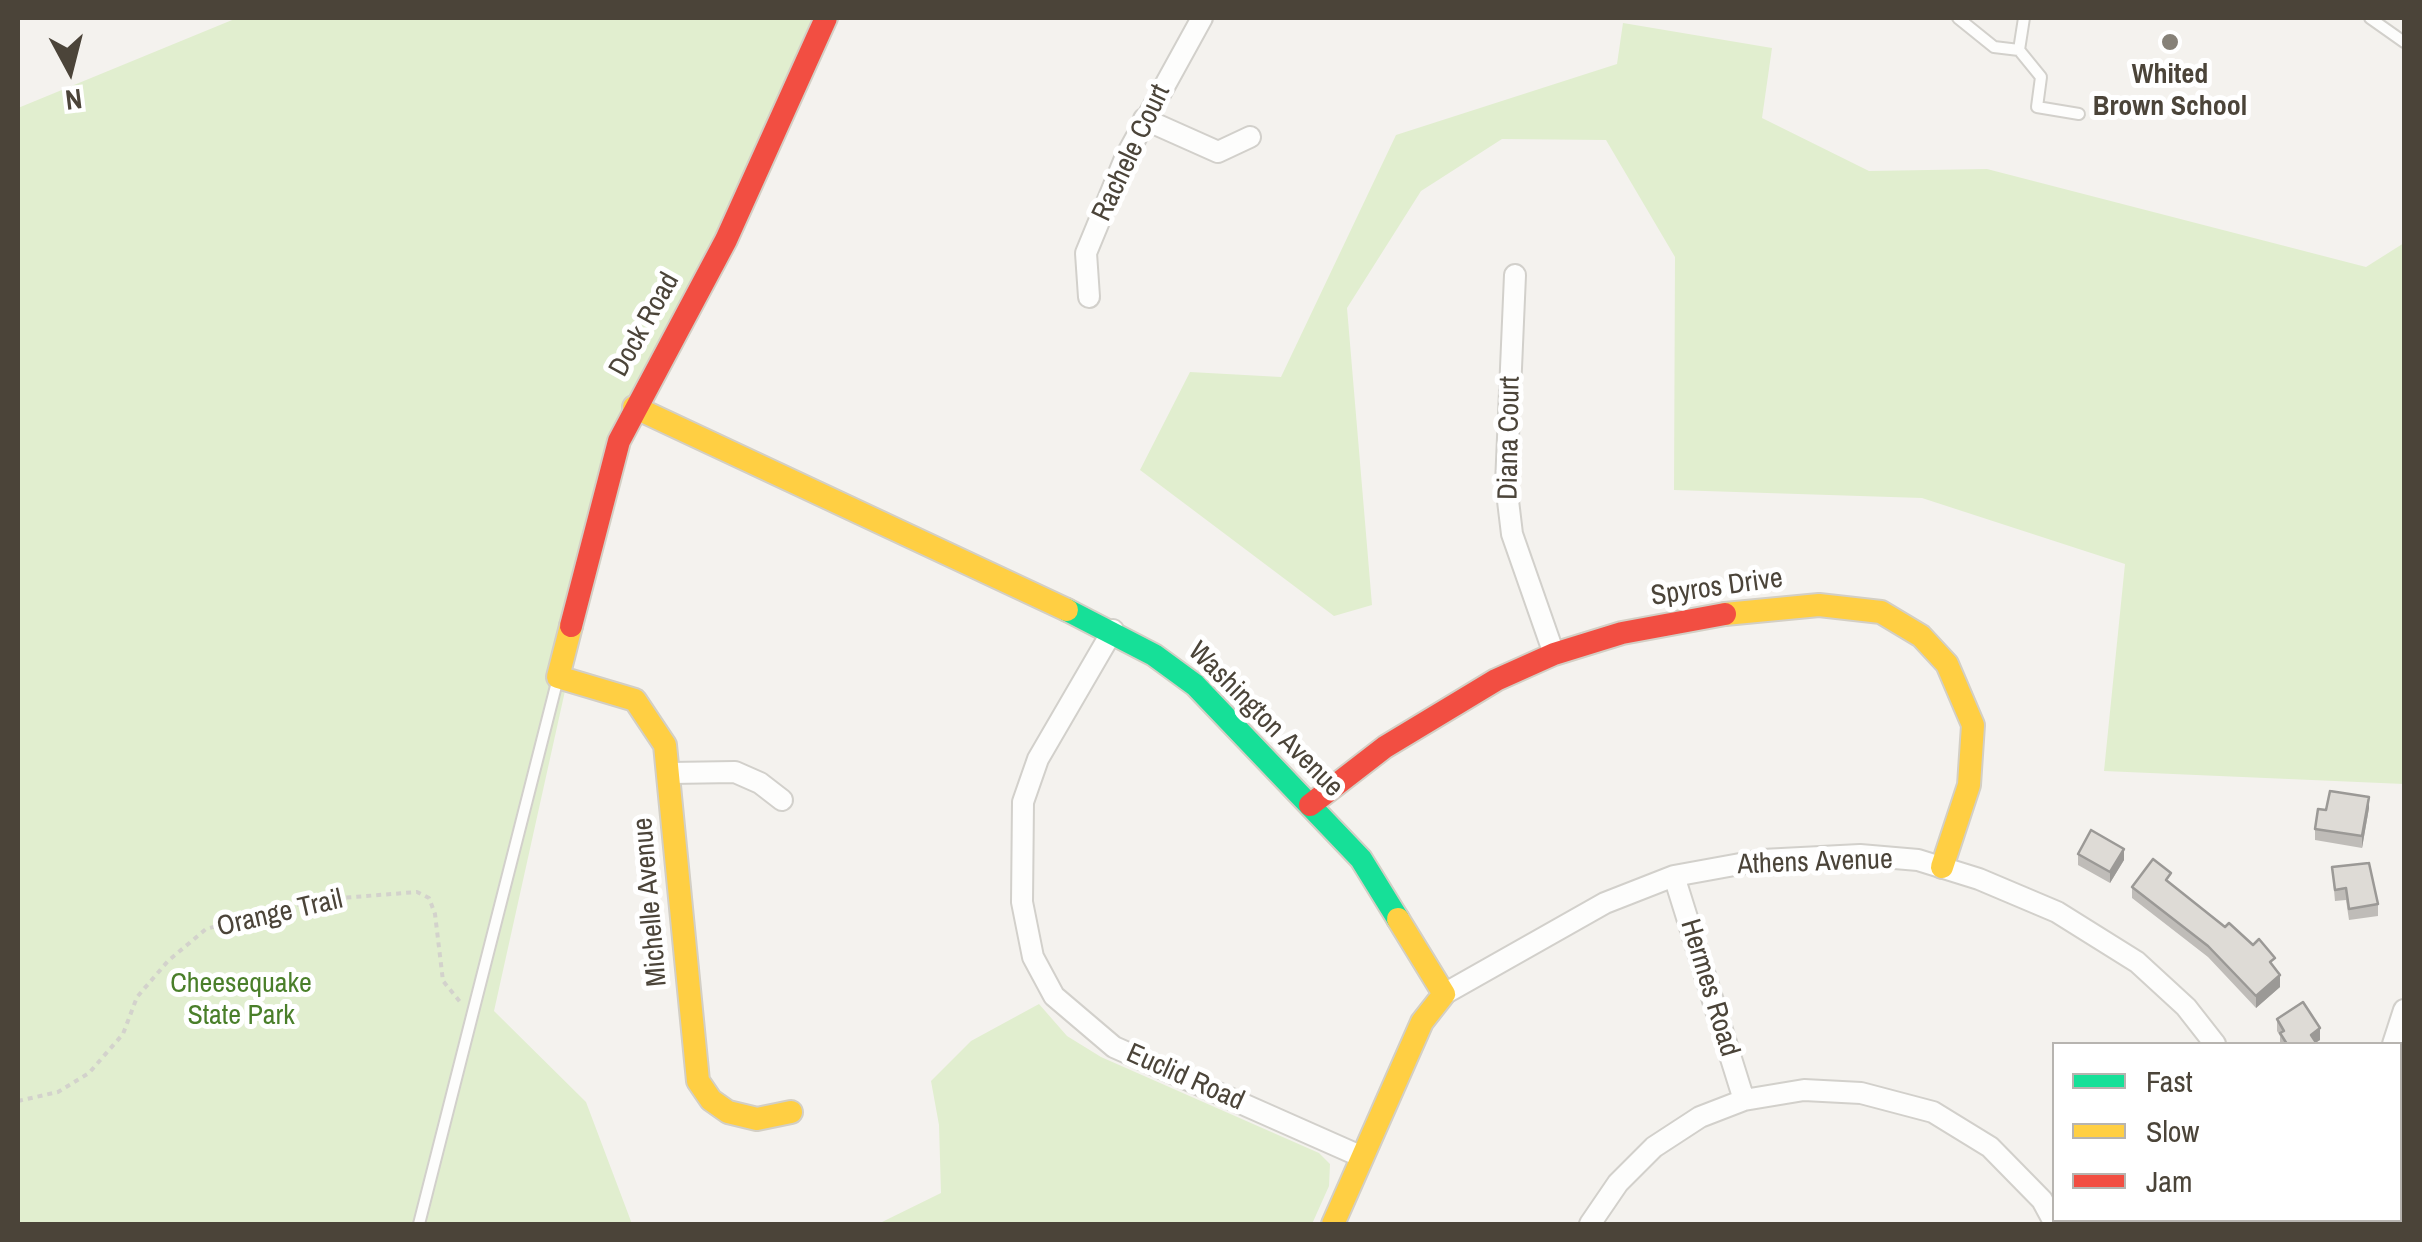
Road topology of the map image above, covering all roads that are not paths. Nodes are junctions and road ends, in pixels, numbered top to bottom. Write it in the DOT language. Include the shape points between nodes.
graph roads {
  1 [pos="826,18"];
  2 [pos="1202,18"];
  3 [pos="1958,18"];
  4 [pos="2024,18"];
  5 [pos="2370,18"];
  6 [pos="2404,42"];
  7 [pos="2019,50"];
  8 [pos="2078,114"];
  9 [pos="1144,119"];
  10 [pos="1250,137"];
  11 [pos="1515,275"];
  12 [pos="1089,297"];
  13 [pos="634,407"];
  14 [pos="1113,630"];
  15 [pos="1554,654"];
  16 [pos="558,677"];
  17 [pos="671,773"];
  18 [pos="782,800"];
  19 [pos="1310,804"];
  20 [pos="1942,868"];
  21 [pos="1674,876"];
  22 [pos="1444,994"];
  23 [pos="2404,1010"];
  24 [pos="2213,1042"];
  25 [pos="2394,1042"];
  26 [pos="1744,1100"];
  27 [pos="791,1112"];
  28 [pos="1360,1156"];
  29 [pos="2052,1217"];
  30 [pos="419,1224"];
  31 [pos="1334,1224"];
  32 [pos="1590,1224"];
  1 -- 13 [label="street, Dock Road" via="726,240"];
  2 -- 9 [label="street, Rachele Court"];
  3 -- 7 [label="lane" via="1994,47"];
  4 -- 7 [label="lane"];
  5 -- 6 [label="lane"];
  7 -- 8 [label="lane" via="2041,77 2037,108"];
  9 -- 10 [label="street" via="1218,152"];
  9 -- 12 [label="street, Rachele Court" via="1086,253"];
  11 -- 15 [label="street, Diana Court" via="1506,484 1512,534"];
  13 -- 14 [label="street, Washington Avenue"];
  13 -- 16 [label="street, Dock Road" via="611,464"];
  14 -- 19 [label="street, Washington Avenue" via="1195,685"];
  14 -- 28 [label="street, Euclid Road" via="1038,759 1023,802 1022,902 1033,957 1054,996 1114,1047"];
  15 -- 19 [label="street, Spyros Drive" via="1400,738"];
  15 -- 20 [label="street, Spyros Drive" via="1706,616 1818,605 1881,612 1921,636 1947,664 1973,725 1969,785"];
  16 -- 17 [label="street, Michelle Avenue" via="635,700 664,746"];
  16 -- 30 [label="lane"];
  17 -- 18 [label="street" via="736,772"];
  17 -- 27 [label="street, Michelle Avenue" via="698,1081 728,1112 757,1119"];
  19 -- 22 [label="street, Washington Avenue" via="1360,859"];
  20 -- 21 [label="street, Athens Avenue" via="1860,855 1762,860"];
  20 -- 24 [label="street, Athens Avenue" via="2057,912 2138,962"];
  21 -- 22 [label="street, Athens Avenue" via="1605,903"];
  21 -- 26 [label="street, Hermes Road"];
  22 -- 28 [label="street" via="1422,1022"];
  23 -- 25 [label="street"];
  26 -- 29 [label="street" via="1804,1090 1861,1093 1934,1112 1990,1147"];
  26 -- 32 [label="street" via="1700,1117 1654,1147 1618,1182"];
  28 -- 31 [label="street"];
}
